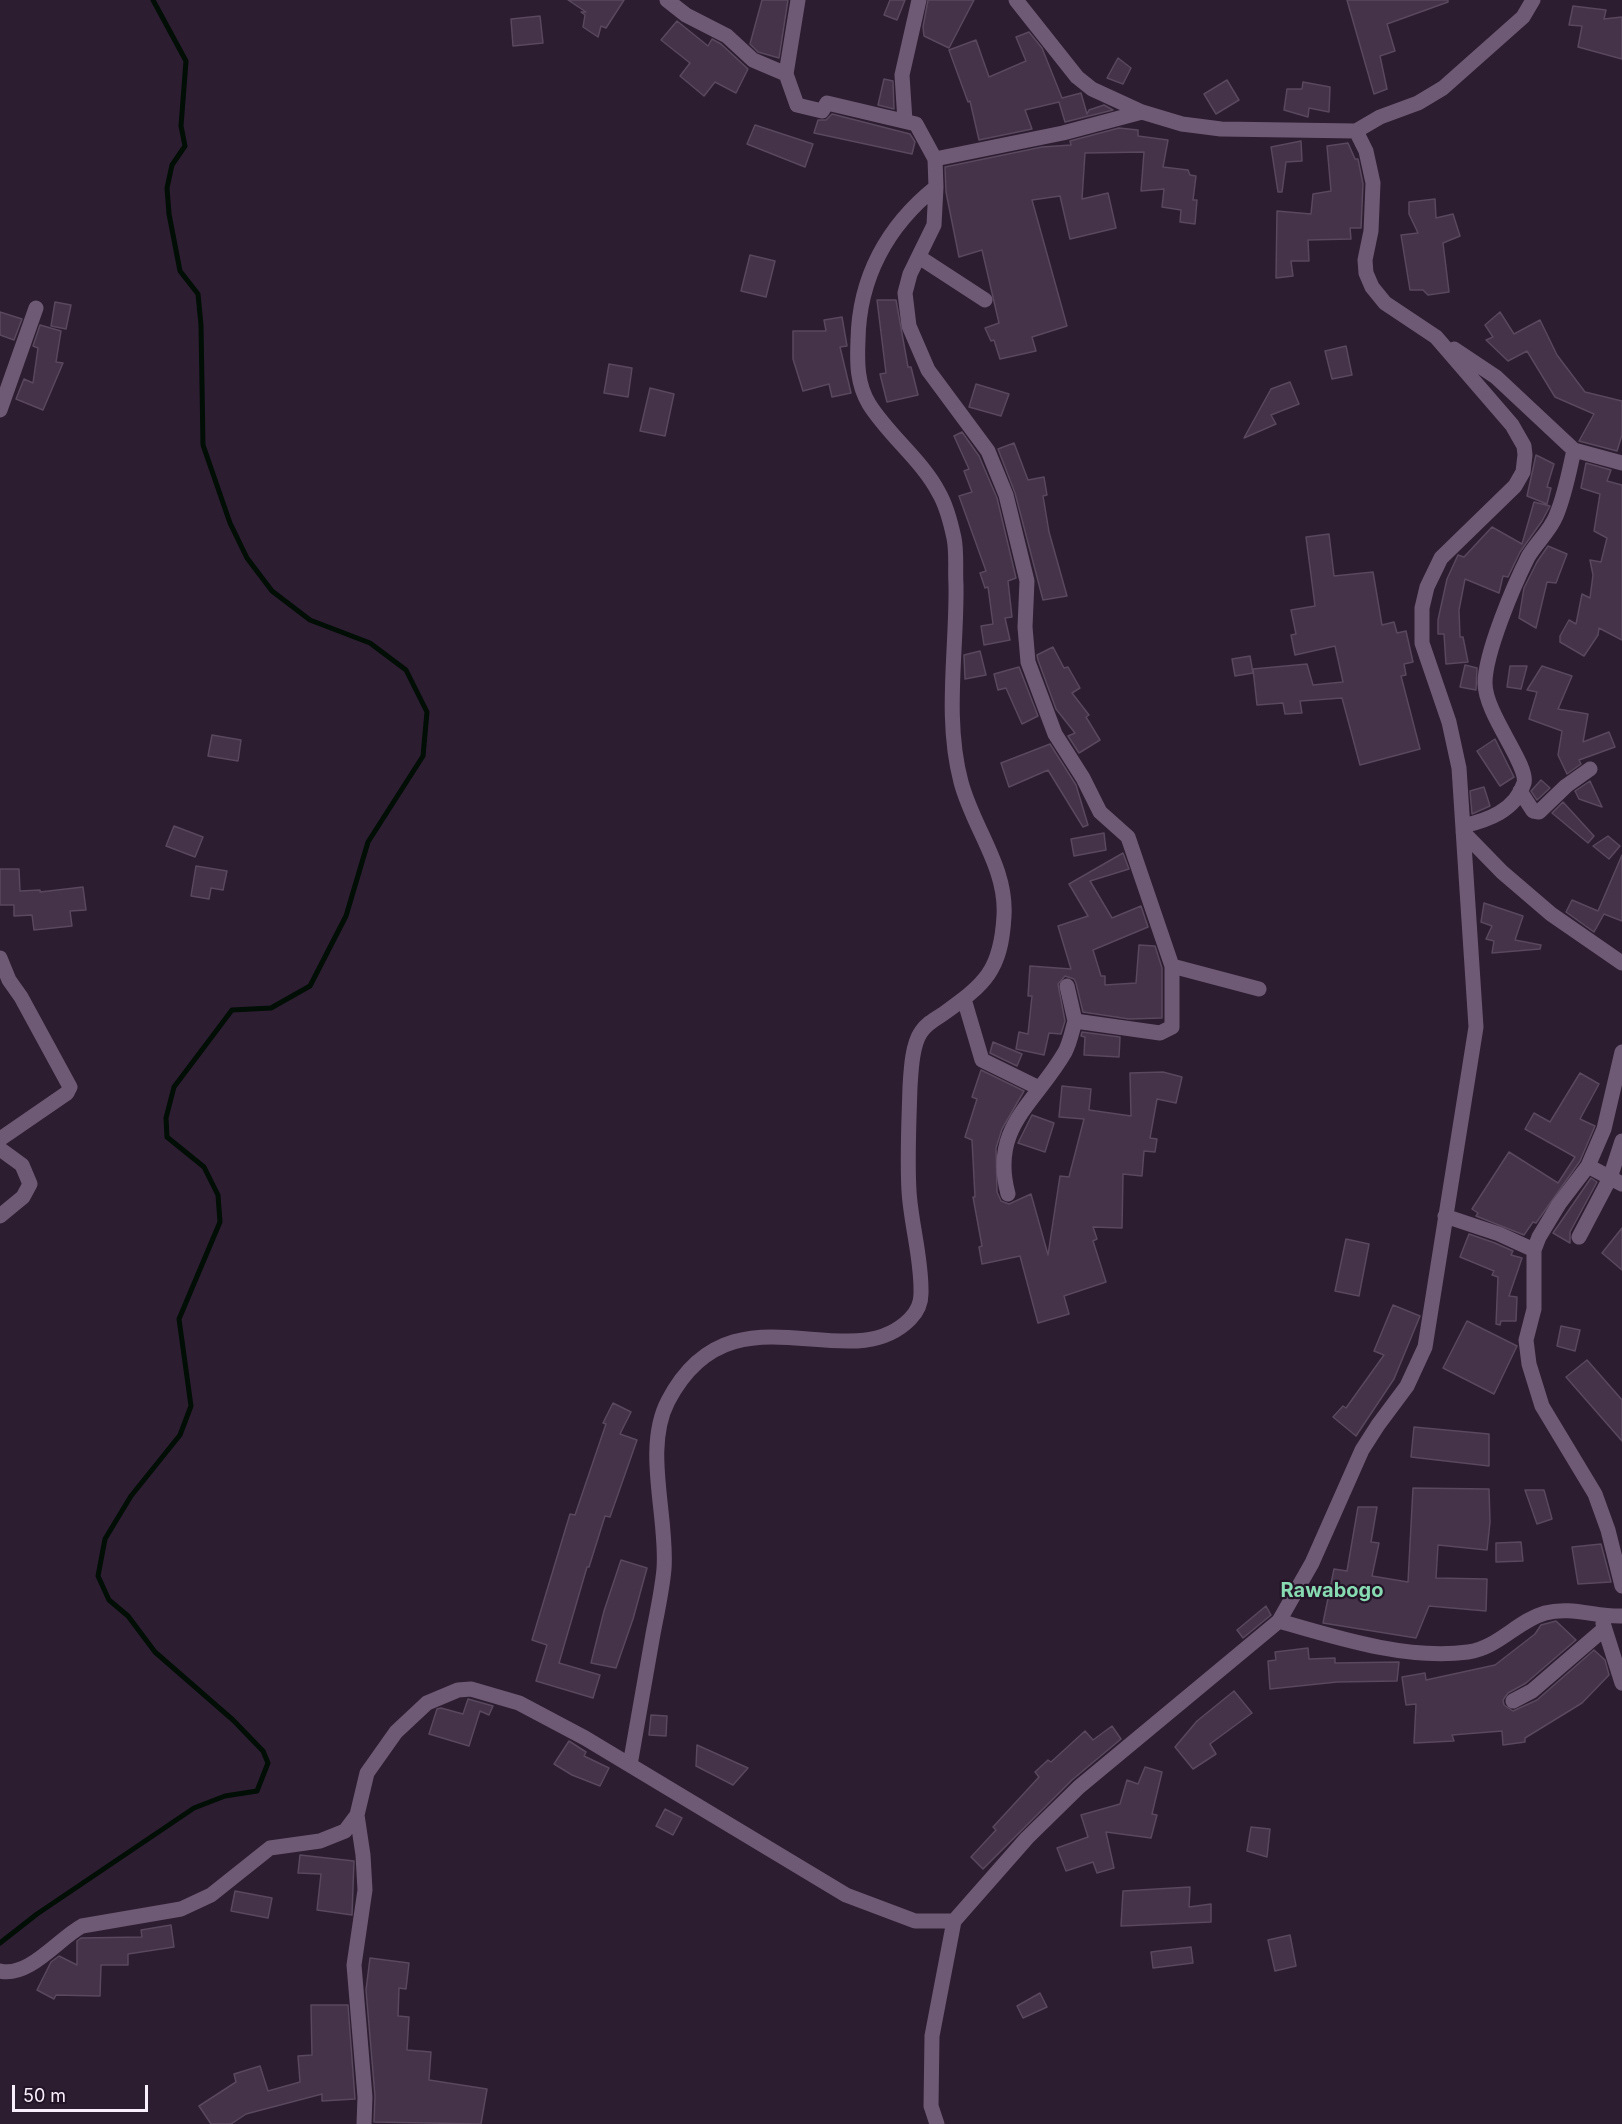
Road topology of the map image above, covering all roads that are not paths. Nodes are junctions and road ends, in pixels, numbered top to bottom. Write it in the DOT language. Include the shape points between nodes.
graph roads {
  1 [pos="667,0"];
  2 [pos="798,0"];
  3 [pos="919,0"];
  4 [pos="1016,0"];
  5 [pos="1533,0"];
  6 [pos="786,74"];
  7 [pos="1142,112"];
  8 [pos="905,121"];
  9 [pos="1356,131"];
  10 [pos="935,159"];
  11 [pos="936,187"];
  12 [pos="919,257"];
  13 [pos="985,300"];
  14 [pos="36,308"];
  15 [pos="1436,337"];
  16 [pos="0,410"];
  17 [pos="1574,450"];
  18 [pos="1622,463"];
  19 [pos="1590,769"];
  20 [pos="1520,791"];
  21 [pos="1463,829"];
  22 [pos="0,958"];
  23 [pos="1622,963"];
  24 [pos="1172,966"];
  25 [pos="1067,986"];
  26 [pos="1259,989"];
  27 [pos="964,999"];
  28 [pos="1075,1021"];
  29 [pos="1622,1052"];
  30 [pos="1039,1088"];
  31 [pos="0,1139"];
  32 [pos="1622,1141"];
  33 [pos="0,1149"];
  34 [pos="1588,1166"];
  35 [pos="1616,1181"];
  36 [pos="1008,1194"];
  37 [pos="0,1216"];
  38 [pos="1445,1216"];
  39 [pos="1579,1237"];
  40 [pos="1534,1251"];
  41 [pos="1622,1586"];
  42 [pos="1622,1616"];
  43 [pos="1279,1621"];
  44 [pos="1603,1623"];
  45 [pos="1622,1683"];
  46 [pos="1513,1701"];
  47 [pos="630,1765"];
  48 [pos="357,1815"];
  49 [pos="954,1921"];
  50 [pos="0,1971"];
  51 [pos="364,2124"];
  52 [pos="937,2124"];
  1 -- 6 [label="street" via="692,19 727,36 753,60"];
  2 -- 6 [label="street"];
  3 -- 8 [label="street" via="902,75"];
  4 -- 7 [label="street" via="1077,77 1092,89"];
  5 -- 9 [label="street" via="1523,17 1443,88"];
  6 -- 8 [label="street" via="797,105 822,111 827,103"];
  7 -- 9 [label="street" via="1182,124 1221,129"];
  7 -- 10 [label="street"];
  8 -- 10 [label="street" via="919,126"];
  9 -- 15 [label="street" via="1366,151 1373,183 1366,273 1380,300"];
  10 -- 11 [label="street"];
  11 -- 12 [label="street" via="934,225"];
  11 -- 27 [label="street" via="900,223 868,274 860,301 857,366 862,391 873,410 939,494 955,541 954,750 961,786 999,874 1004,914 1002,937 988,977"];
  12 -- 13 [label="street"];
  12 -- 24 [label="street" via="905,293 909,326 928,370 988,451 1006,495 1026,573 1025,627 1034,682 1055,734 1100,812 1128,837"];
  14 -- 16 [label="street"];
  15 -- 17 [label="street" via="1496,377"];
  15 -- 21 [label="street" via="1512,425 1525,455 1524,472 1515,486 1441,558 1422,608 1422,643 1449,722 1459,768"];
  17 -- 18 [label="street"];
  17 -- 20 [label="street" via="1556,518 1520,576 1493,645 1485,682 1491,712 1524,772"];
  19 -- 20 [label="street" via="1539,812 1533,810"];
  20 -- 21 [label="street" via="1493,818"];
  21 -- 23 [label="street" via="1502,872 1551,914"];
  21 -- 38 [label="street" via="1476,1027"];
  22 -- 31 [label="street" via="70,1087 67,1093"];
  24 -- 26 [label="street"];
  24 -- 28 [label="street" via="1174,1022 1167,1031"];
  25 -- 28 [label="street"];
  27 -- 30 [label="street" via="982,1059"];
  27 -- 47 [label="street" via="923,1028 914,1054 909,1190 921,1294 915,1312 896,1329 862,1340 751,1337 724,1344 693,1367 667,1402 660,1420 657,1476 664,1570"];
  28 -- 30 [label="street" via="1066,1050"];
  29 -- 34 [label="street" via="1604,1129"];
  30 -- 36 [label="street" via="1008,1134 1003,1151"];
  32 -- 35 [label="street"];
  33 -- 37 [label="street" via="22,1165 30,1184 23,1197"];
  34 -- 35 [label="street"];
  34 -- 40 [label="street" via="1559,1204"];
  35 -- 39 [label="street"];
  38 -- 40 [label="street" via="1499,1234"];
  38 -- 43 [label="street" via="1431,1319 1418,1367 1362,1450 1312,1563"];
  40 -- 41 [label="street" via="1534,1309 1526,1340 1529,1364 1542,1406 1595,1494"];
  42 -- 44 [label="street"];
  43 -- 44 [label="street" via="1368,1644 1456,1653 1482,1648 1546,1613 1568,1610"];
  43 -- 49 [label="street" via="1079,1787 1026,1838"];
  44 -- 45 [label="street"];
  44 -- 46 [label="street" via="1532,1690"];
  47 -- 48 [label="street" via="519,1703 471,1689 458,1690 427,1703 396,1732 367,1773"];
  47 -- 49 [label="street" via="846,1895 915,1921"];
  48 -- 50 [label="street" via="345,1831 328,1839 270,1848 211,1895 181,1909 82,1926 31,1964 12,1972"];
  48 -- 51 [label="street" via="365,1890 354,1965"];
  49 -- 52 [label="street" via="932,2036 931,2106"];
}
